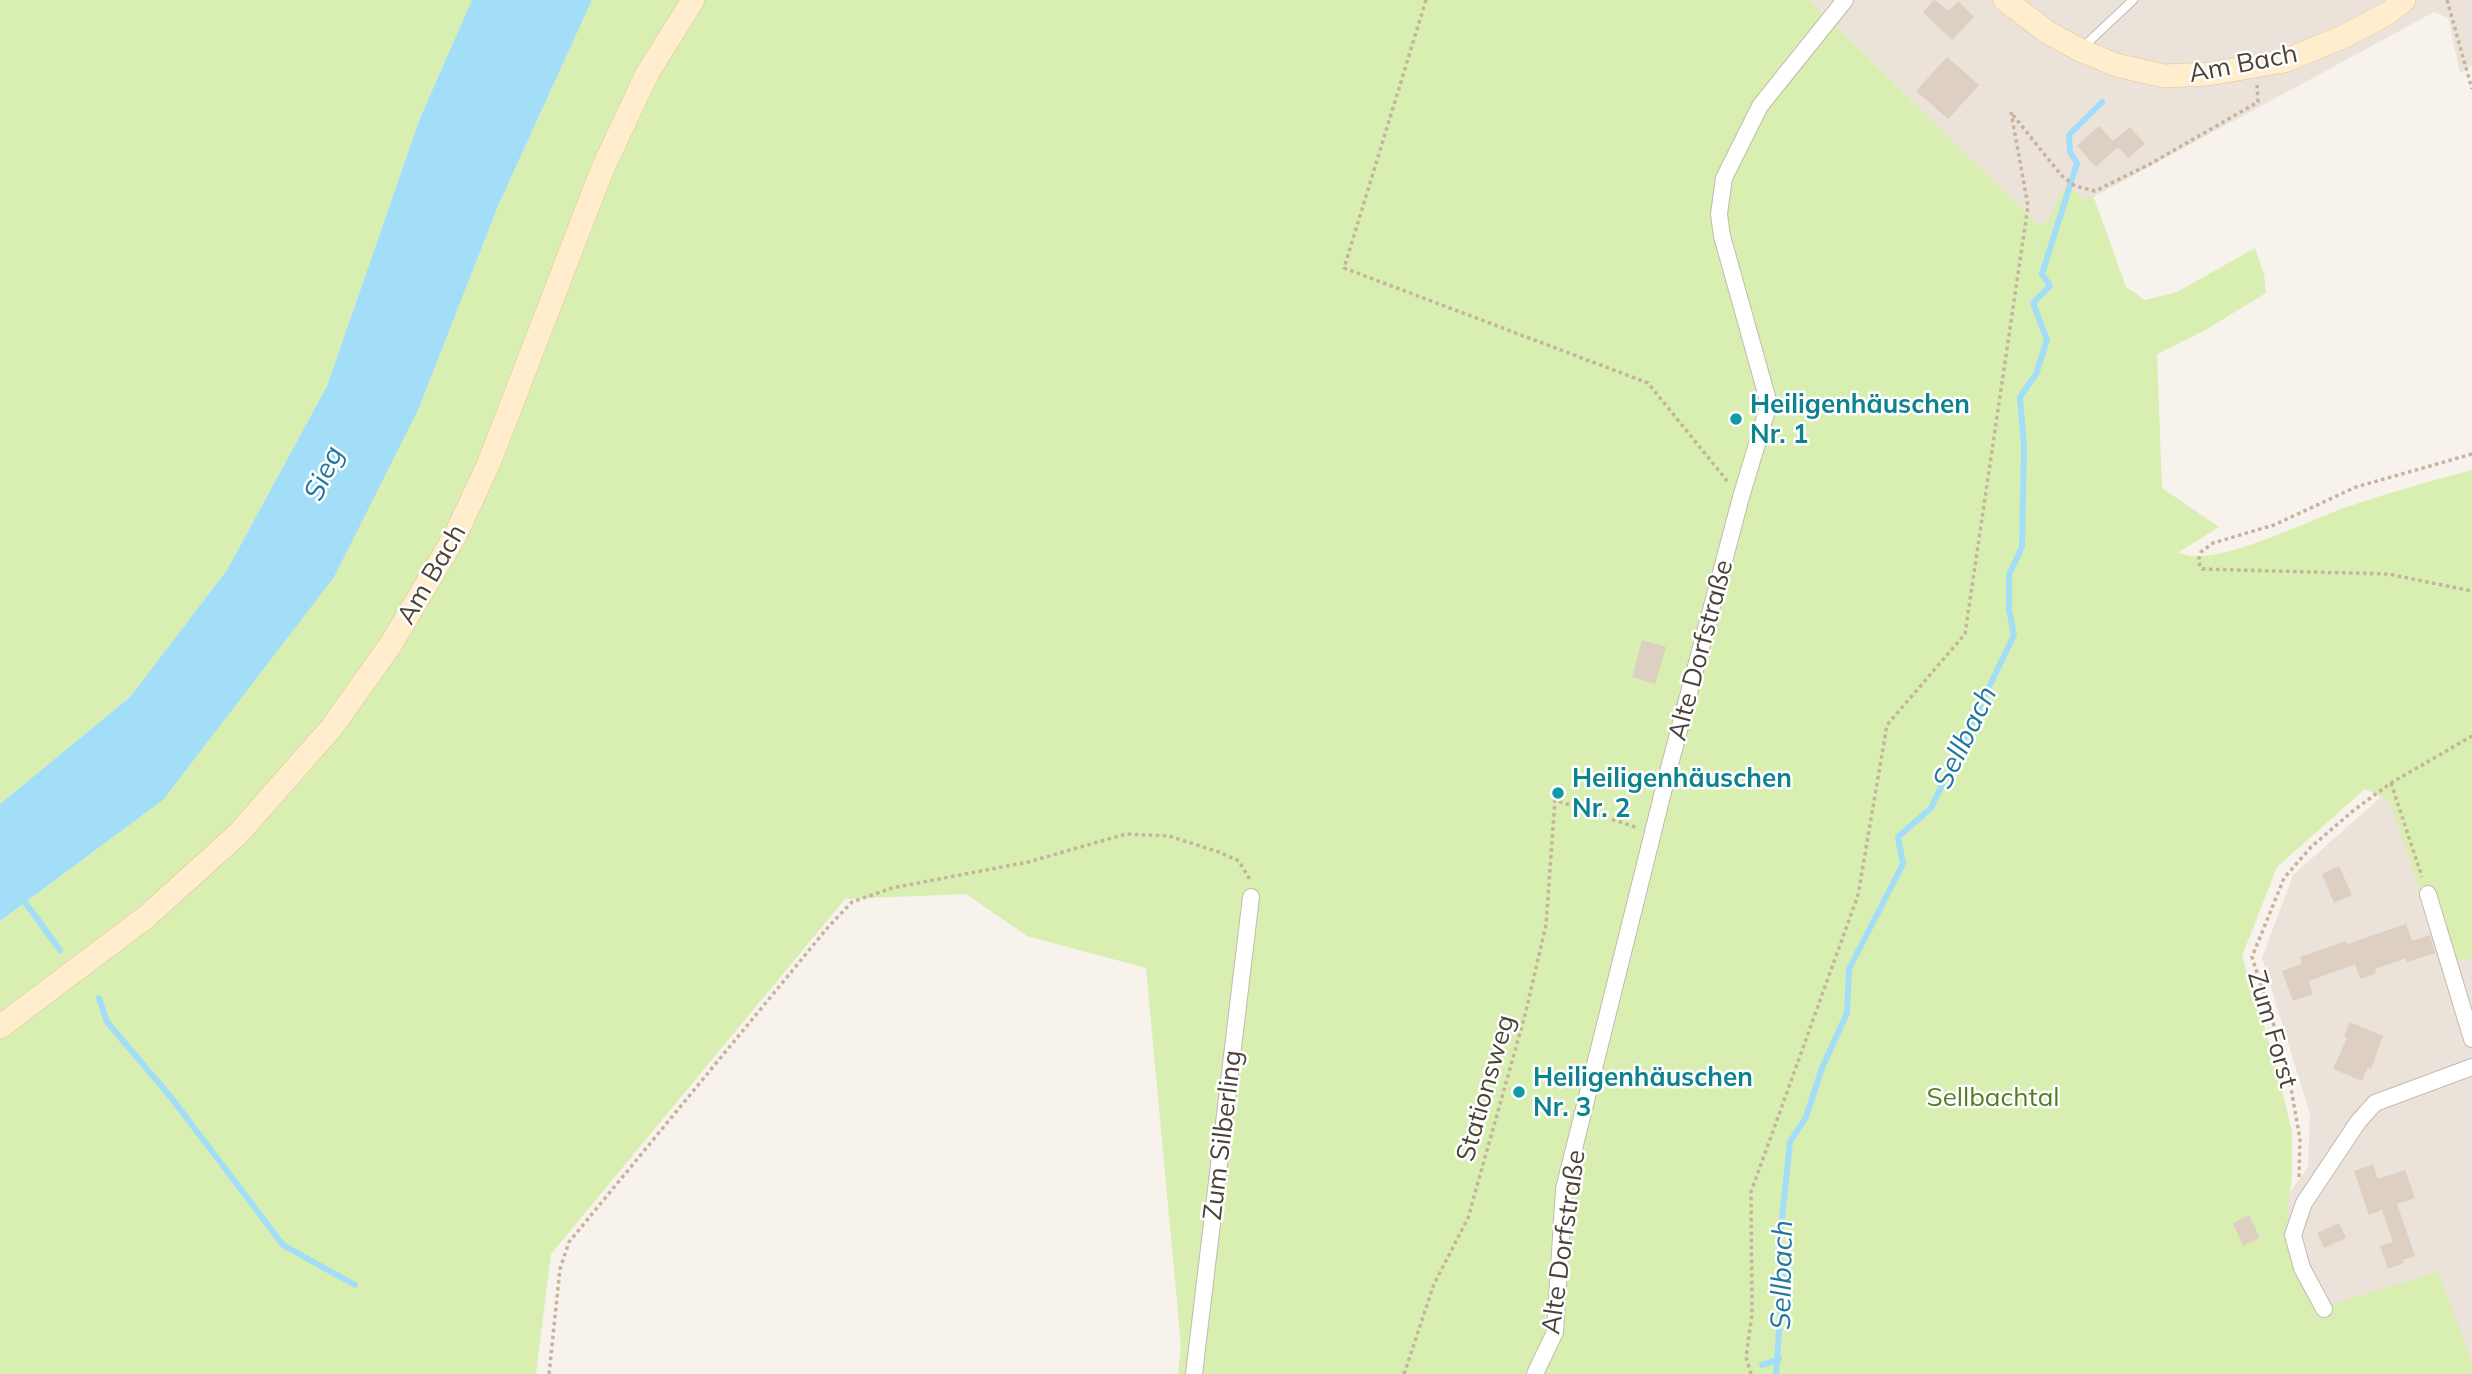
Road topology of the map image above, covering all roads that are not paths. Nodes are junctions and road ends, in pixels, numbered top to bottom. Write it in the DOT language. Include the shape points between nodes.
graph roads {
  1 [pos="693,0"];
  2 [pos="1844,0"];
  3 [pos="2005,0"];
  4 [pos="2133,0"];
  5 [pos="2404,0"];
  6 [pos="2080,50"];
  7 [pos="2428,894"];
  8 [pos="1251,897"];
  9 [pos="0,1027"];
  10 [pos="2472,1039"];
  11 [pos="2472,1067"];
  12 [pos="2324,1309"];
  13 [pos="1194,1374"];
  14 [pos="1535,1374"];
  1 -- 9 [label="street, Am Bach" via="647,74 602,170 489,463 455,536 391,644 332,727 238,834 146,917"];
  2 -- 14 [label="street, Alte Dorfstraße" via="1760,106 1724,178 1722,236 1769,404 1653,833 1564,1189 1555,1332"];
  3 -- 6 [label="street, Am Bach"];
  4 -- 6 [label="lane"];
  5 -- 6 [label="street, Am Bach" via="2345,36 2284,61 2209,74 2164,76 2116,65"];
  7 -- 10 [label="street"];
  8 -- 13 [label="street, Zum Silberling"];
  11 -- 12 [label="street" via="2375,1102 2304,1203 2293,1235 2302,1268"];
}
